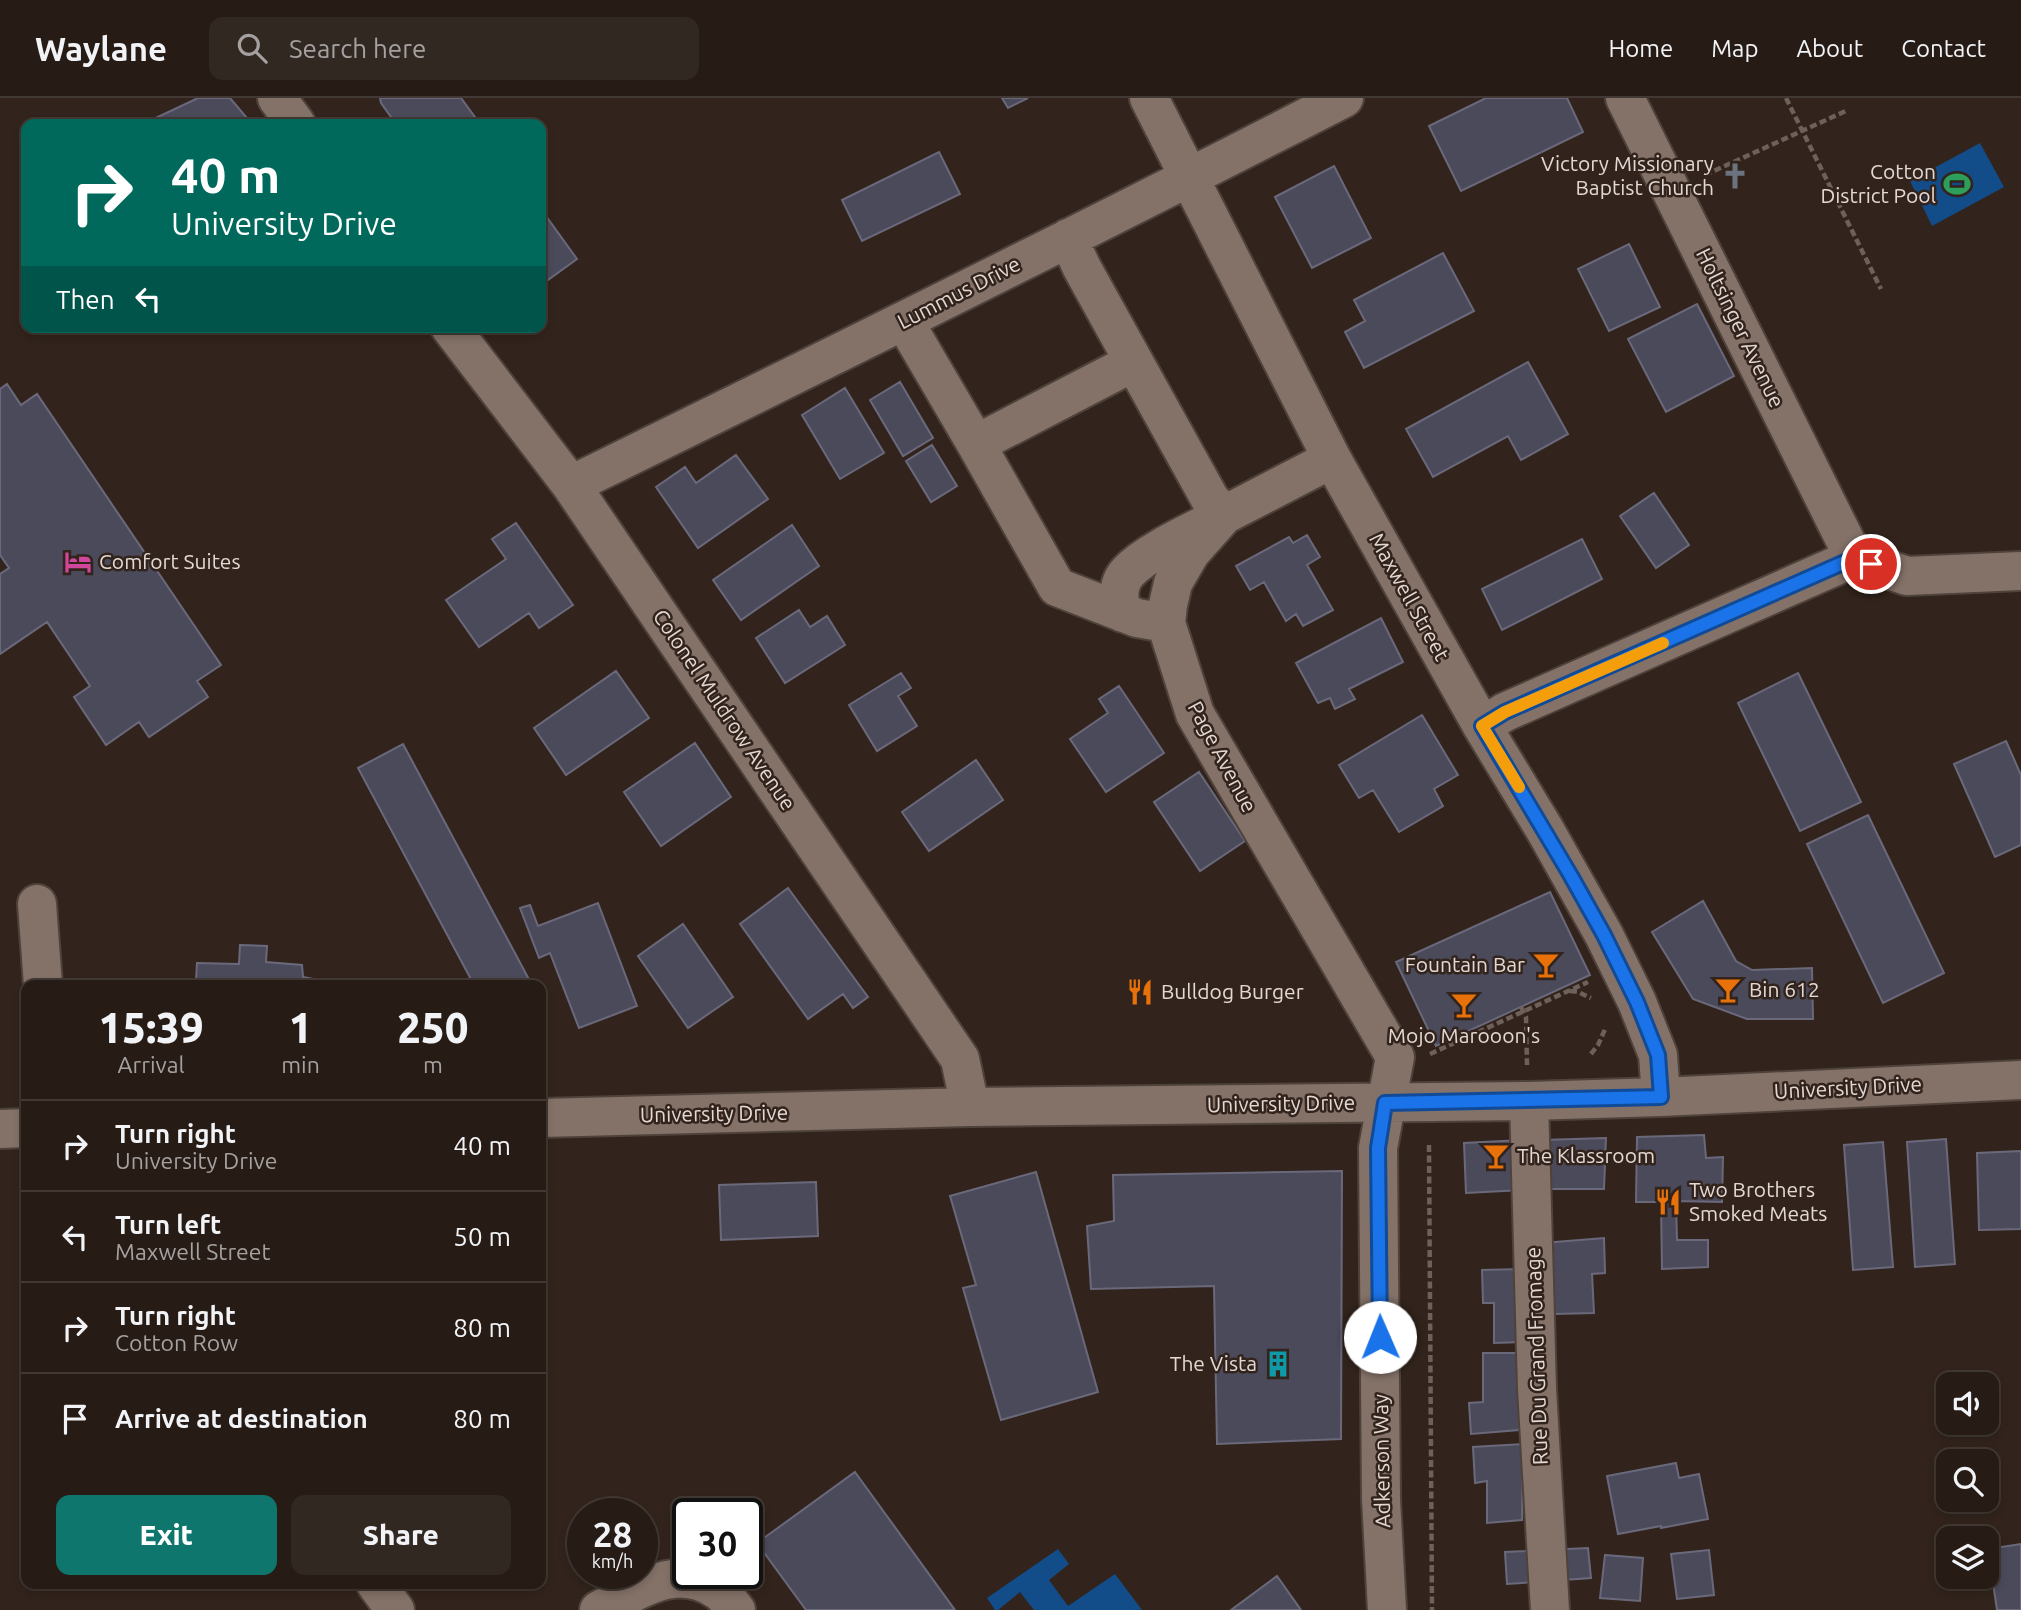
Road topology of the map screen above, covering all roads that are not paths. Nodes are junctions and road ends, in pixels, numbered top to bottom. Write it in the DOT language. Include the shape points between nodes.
graph roads {
  1 [pos="277,98"];
  2 [pos="1149,98"];
  3 [pos="1344,98"];
  4 [pos="1625,98"];
  5 [pos="292,119"];
  6 [pos="1190,178"];
  7 [pos="1068,238"];
  8 [pos="904,321"];
  9 [pos="455,333"];
  10 [pos="1134,362"];
  11 [pos="976,444"];
  12 [pos="1332,459"];
  13 [pos="571,485"];
  14 [pos="1224,515"];
  15 [pos="1854,558"];
  16 [pos="2021,571"];
  17 [pos="1123,613"];
  18 [pos="1166,623"];
  19 [pos="1482,726"];
  20 [pos="37,904"];
  21 [pos="43,980"];
  22 [pos="2021,1080"];
  23 [pos="1661,1097"];
  24 [pos="1529,1101"];
  25 [pos="1385,1103"];
  26 [pos="970,1107"];
  27 [pos="546,1118"];
  28 [pos="21,1128"];
  29 [pos="0,1129"];
  30 [pos="380,1589"];
  31 [pos="395,1610"];
  32 [pos="599,1610"];
  33 [pos="736,1610"];
  34 [pos="1387,1610"];
  35 [pos="1550,1610"];
  1 -- 5 [label="street"];
  2 -- 6 [label="street, Maxwell Street"];
  3 -- 6 [label="street, Lummus Drive"];
  4 -- 15 [label="street, Holtsinger Avenue"];
  6 -- 7 [label="street, Lummus Drive"];
  6 -- 12 [label="street, Maxwell Street"];
  7 -- 8 [label="street, Lummus Drive"];
  7 -- 10 [label="street"];
  8 -- 11 [label="street"];
  8 -- 13 [label="street, Lummus Drive"];
  9 -- 13 [label="street, Colonel Muldrow Avenue"];
  10 -- 11 [label="street"];
  10 -- 14 [label="street" via="1210,499"];
  11 -- 17 [label="street" via="1057,587"];
  12 -- 14 [label="street, Page Avenue"];
  12 -- 19 [label="street, Maxwell Street"];
  13 -- 26 [label="street, Colonel Muldrow Avenue" via="960,1059"];
  14 -- 17 [label="street" via="1128,572 1119,588"];
  14 -- 18 [label="street, Page Avenue" via="1191,552 1174,583"];
  15 -- 16 [label="street" via="1907,576"];
  15 -- 19 [label="street"];
  17 -- 18 [label="street"];
  18 -- 25 [label="street, Page Avenue" via="1195,714 1395,1057"];
  19 -- 23 [label="street, Maxwell Street" via="1573,879 1637,1002 1658,1055"];
  20 -- 21 [label="street"];
  22 -- 23 [label="street, University Drive"];
  23 -- 24 [label="street, University Drive"];
  24 -- 25 [label="street, University Drive"];
  24 -- 35 [label="street, Rue Du Grand Fromage" via="1537,1389"];
  25 -- 26 [label="street, University Drive"];
  25 -- 34 [label="street, Adkerson Way" via="1378,1148 1381,1499"];
  26 -- 27 [label="street, University Drive"];
  28 -- 29 [label="street"];
  30 -- 31 [label="street"];
  32 -- 33 [label="street" via="661,1580 681,1577 720,1591"];
}
